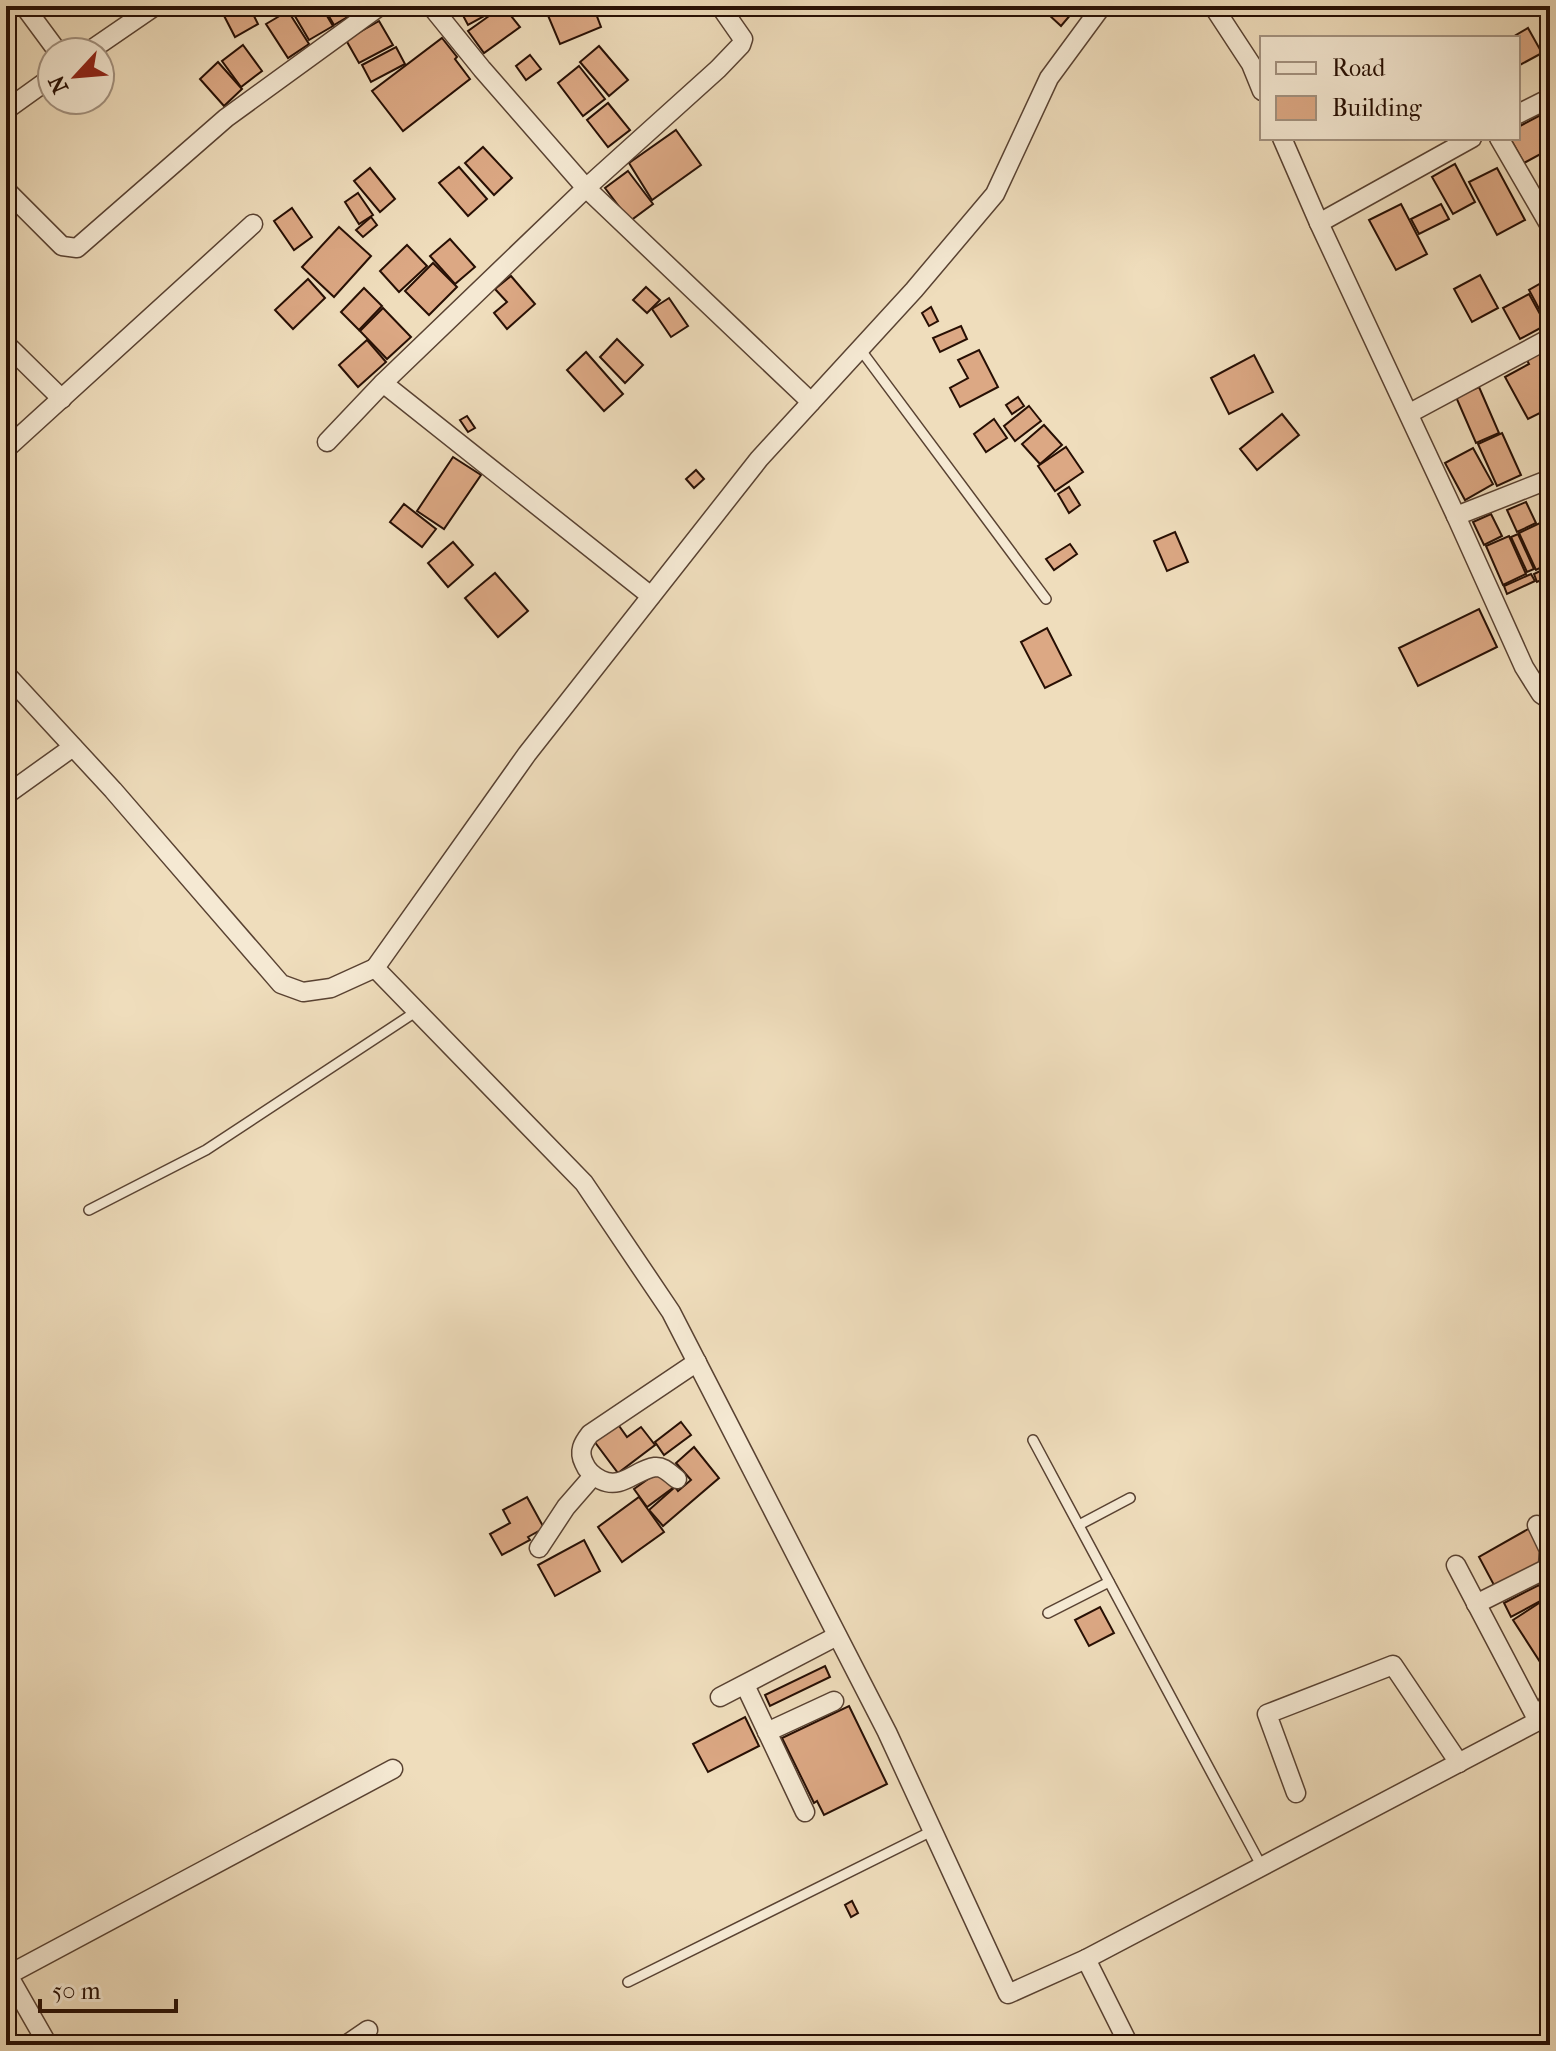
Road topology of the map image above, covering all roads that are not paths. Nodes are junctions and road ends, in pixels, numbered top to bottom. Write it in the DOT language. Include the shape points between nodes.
graph roads {
  1 [pos="24,6"];
  2 [pos="380,6"];
  3 [pos="431,6"];
  4 [pos="720,6"];
  5 [pos="1102,6"];
  6 [pos="1213,6"];
  7 [pos="151,7"];
  8 [pos="46,36"];
  9 [pos="110,36"];
  10 [pos="1260,86"];
  11 [pos="36,88"];
  12 [pos="1550,98"];
  13 [pos="6,110"];
  14 [pos="1520,113"];
  15 [pos="1283,140"];
  16 [pos="1468,140"];
  17 [pos="1500,140"];
  18 [pos="586,188"];
  19 [pos="6,190"];
  20 [pos="1319,223"];
  21 [pos="253,224"];
  22 [pos="1550,226"];
  23 [pos="1550,338"];
  24 [pos="6,344"];
  25 [pos="860,349"];
  26 [pos="383,383"];
  27 [pos="62,399"];
  28 [pos="811,402"];
  29 [pos="1410,413"];
  30 [pos="327,442"];
  31 [pos="6,449"];
  32 [pos="1550,479"];
  33 [pos="1456,516"];
  34 [pos="651,596"];
  35 [pos="1046,599"];
  36 [pos="6,674"];
  37 [pos="1550,700"];
  38 [pos="73,747"];
  39 [pos="6,795"];
  40 [pos="375,968"];
  41 [pos="417,1011"];
  42 [pos="89,1210"];
  43 [pos="697,1362"];
  44 [pos="1033,1440"];
  45 [pos="593,1476"];
  46 [pos="677,1479"];
  47 [pos="1130,1498"];
  48 [pos="1079,1525"];
  49 [pos="1537,1525"];
  50 [pos="539,1548"];
  51 [pos="1456,1565"];
  52 [pos="1109,1582"];
  53 [pos="1476,1604"];
  54 [pos="1048,1613"];
  55 [pos="837,1636"];
  56 [pos="745,1685"];
  57 [pos="720,1697"];
  58 [pos="1550,1699"];
  59 [pos="834,1701"];
  60 [pos="1538,1721"];
  61 [pos="767,1732"];
  62 [pos="1459,1763"];
  63 [pos="393,1769"];
  64 [pos="1296,1793"];
  65 [pos="805,1812"];
  66 [pos="932,1831"];
  67 [pos="1262,1867"];
  68 [pos="1086,1959"];
  69 [pos="7,1970"];
  70 [pos="628,1982"];
  71 [pos="368,2030"];
  72 [pos="48,2045"];
  73 [pos="346,2045"];
  74 [pos="1129,2045"];
  1 -- 8 [label="street"];
  2 -- 19 [label="street" via="226,118 77,248 62,246"];
  3 -- 18 [label="street"];
  4 -- 18 [label="street" via="743,39 741,45"];
  5 -- 25 [label="street" via="1049,78 995,194"];
  6 -- 10 [label="street"];
  7 -- 9 [label="street"];
  11 -- 13 [label="street"];
  12 -- 14 [label="street"];
  15 -- 20 [label="street"];
  16 -- 20 [label="street"];
  17 -- 22 [label="street"];
  18 -- 26 [label="street"];
  18 -- 28 [label="street"];
  20 -- 29 [label="street"];
  21 -- 27 [label="street"];
  23 -- 29 [label="street"];
  24 -- 27 [label="street"];
  25 -- 28 [label="street"];
  25 -- 35 [label="lane"];
  26 -- 30 [label="street"];
  26 -- 34 [label="street"];
  27 -- 31 [label="street"];
  28 -- 34 [label="street"];
  29 -- 33 [label="street"];
  32 -- 33 [label="street"];
  33 -- 37 [label="street" via="1524,667"];
  34 -- 40 [label="street" via="527,754"];
  36 -- 38 [label="street"];
  38 -- 39 [label="street"];
  38 -- 40 [label="street" via="281,984 303,992 331,988"];
  40 -- 41 [label="street"];
  41 -- 42 [label="lane" via="206,1150"];
  41 -- 43 [label="street" via="584,1183 671,1312"];
  43 -- 45 [label="street" via="590,1434 580,1453"];
  43 -- 55 [label="street"];
  44 -- 48 [label="lane"];
  45 -- 46 [label="street" via="619,1483 653,1467"];
  45 -- 50 [label="street"];
  47 -- 48 [label="lane"];
  48 -- 52 [label="lane"];
  49 -- 53 [label="street" via="1549,1550 1548,1568"];
  51 -- 53 [label="street"];
  52 -- 54 [label="lane"];
  52 -- 67 [label="lane"];
  53 -- 60 [label="street"];
  55 -- 56 [label="street"];
  55 -- 66 [label="street"];
  56 -- 57 [label="street"];
  56 -- 61 [label="street"];
  58 -- 60 [label="street"];
  59 -- 61 [label="street"];
  60 -- 62 [label="street"];
  61 -- 65 [label="street"];
  62 -- 64 [label="street" via="1393,1665 1267,1714"];
  62 -- 67 [label="street"];
  63 -- 69 [label="street"];
  66 -- 68 [label="street" via="1008,1994"];
  66 -- 70 [label="lane"];
  67 -- 68 [label="street"];
  68 -- 74 [label="street"];
  69 -- 72 [label="street"];
  71 -- 73 [label="street"];
}
